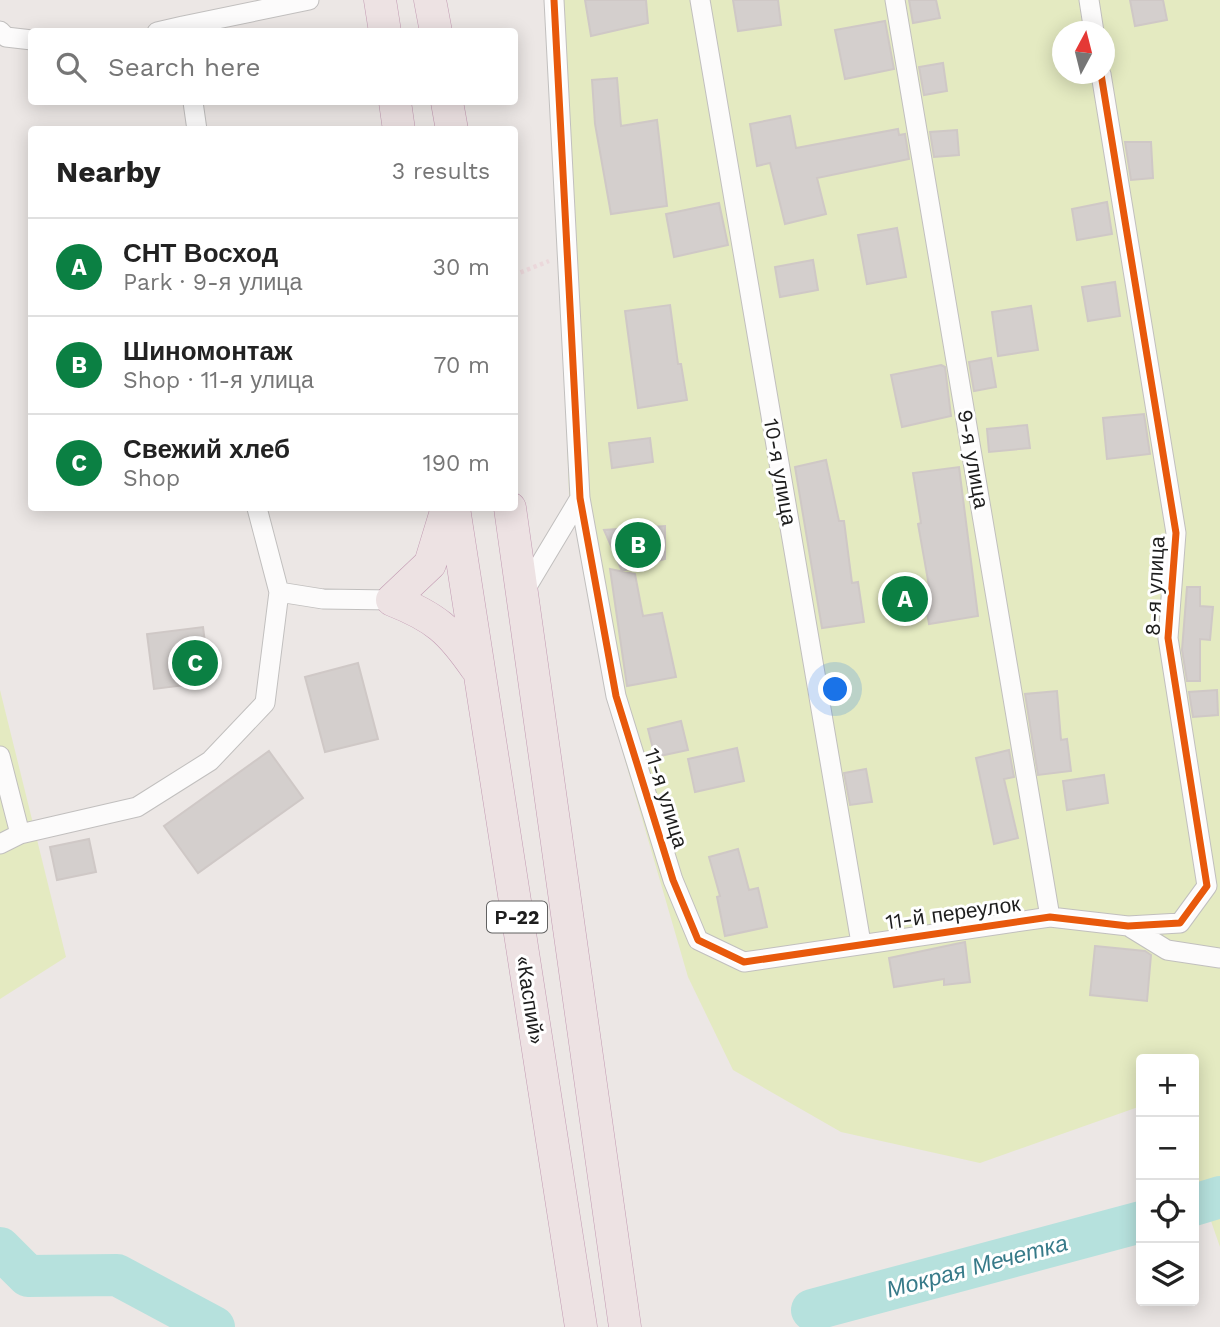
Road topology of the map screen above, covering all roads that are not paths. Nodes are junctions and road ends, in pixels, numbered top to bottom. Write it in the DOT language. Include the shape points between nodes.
graph roads {
  1 [pos="309,0"];
  2 [pos="380,0"];
  3 [pos="430,0"];
  4 [pos="554,0"];
  5 [pos="700,0"];
  6 [pos="895,0"];
  7 [pos="1089,0"];
  8 [pos="1092,21"];
  9 [pos="187,28"];
  10 [pos="384,28"];
  11 [pos="435,28"];
  12 [pos="0,31"];
  13 [pos="28,40"];
  14 [pos="1103,84"];
  15 [pos="193,105"];
  16 [pos="395,105"];
  17 [pos="448,105"];
  18 [pos="196,126"];
  19 [pos="398,126"];
  20 [pos="451,126"];
  21 [pos="580,498"];
  22 [pos="258,511"];
  23 [pos="446,511"];
  24 [pos="454,511"];
  25 [pos="510,511"];
  26 [pos="279,592"];
  27 [pos="522,595"];
  28 [pos="392,600"];
  29 [pos="479,673"];
  30 [pos="0,756"];
  31 [pos="19,834"];
  32 [pos="0,844"];
  33 [pos="1050,917"];
  34 [pos="1128,926"];
  35 [pos="861,943"];
  36 [pos="1220,958"];
  37 [pos="581,1327"];
  38 [pos="625,1327"];
  1 -- 9 [label="street"];
  2 -- 10 [label="highway"];
  3 -- 11 [label="highway"];
  4 -- 21 [label="street, 11-я улица"];
  5 -- 35 [label="street, 10-я улица"];
  6 -- 33 [label="street, 9-я улица"];
  7 -- 8 [label="street"];
  12 -- 13 [label="street" via="6,37"];
  14 -- 34 [label="street, 8-я улица" via="1176,533 1168,638 1207,886 1180,923"];
  15 -- 18 [label="street"];
  16 -- 19 [label="highway"];
  17 -- 20 [label="highway"];
  21 -- 27 [label="street"];
  21 -- 35 [label="street, 11-я улица" via="616,696 673,880 698,940 744,962"];
  22 -- 26 [label="street"];
  23 -- 28 [label="highway" via="430,564"];
  24 -- 29 [label="highway, «Каспий» / Р-22"];
  25 -- 27 [label="highway, Р-22"];
  26 -- 28 [label="street" via="323,599"];
  26 -- 31 [label="street" via="265,703 210,761 137,807"];
  27 -- 38 [label="highway, Р-22"];
  28 -- 29 [label="highway" via="420,611 452,634"];
  29 -- 37 [label="highway, «Каспий» / Р-22"];
  30 -- 31 [label="street"];
  31 -- 32 [label="street"];
  33 -- 34 [label="street, 8-я улица"];
  33 -- 35 [label="street, 11-й переулок"];
  34 -- 36 [label="street" via="1167,950"];
}
